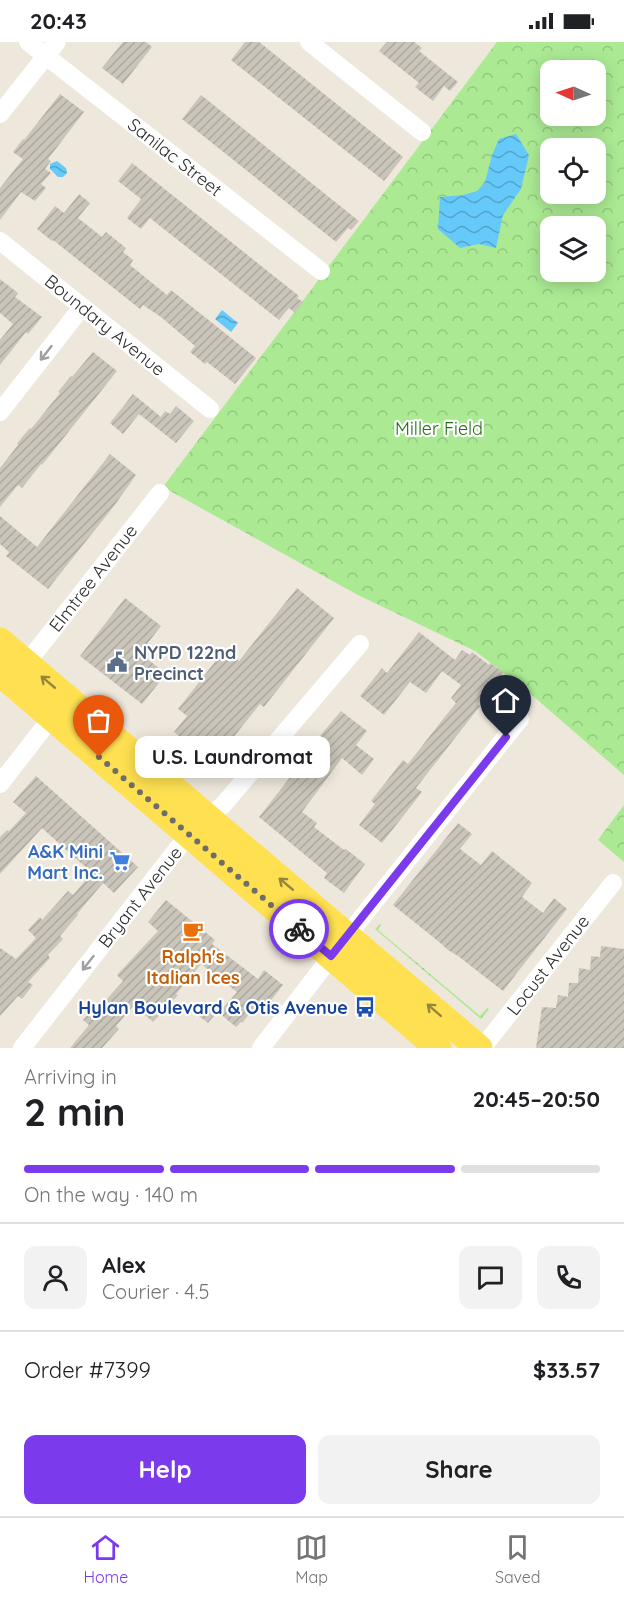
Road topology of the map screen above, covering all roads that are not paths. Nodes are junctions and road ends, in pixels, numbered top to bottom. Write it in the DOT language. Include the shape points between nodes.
graph roads {
  1 [pos="28,42"];
  2 [pos="309,42"];
  3 [pos="51,49"];
  4 [pos="0,114"];
  5 [pos="422,132"];
  6 [pos="0,241"];
  7 [pos="321,271"];
  8 [pos="82,307"];
  9 [pos="210,409"];
  10 [pos="0,412"];
  11 [pos="160,493"];
  12 [pos="0,641"];
  13 [pos="360,644"];
  14 [pos="26,664"];
  15 [pos="0,673"];
  16 [pos="52,717"];
  17 [pos="520,719"];
  18 [pos="118,757"];
  19 [pos="0,784"];
  20 [pos="199,826"];
  21 [pos="613,883"];
  22 [pos="339,946"];
  23 [pos="22,1048"];
  24 [pos="261,1048"];
  25 [pos="438,1048"];
  26 [pos="480,1048"];
  1 -- 3 [label="street, Sanilac Street"];
  2 -- 5 [label="street"];
  3 -- 4 [label="street"];
  3 -- 7 [label="street, Sanilac Street"];
  6 -- 8 [label="street, Boundary Avenue"];
  8 -- 9 [label="street, Boundary Avenue"];
  8 -- 10 [label="street, one-way"];
  11 -- 14 [label="street, Elmtree Avenue"];
  12 -- 14 [label="main road"];
  13 -- 20 [label="street, Bryant Avenue" via="223,805"];
  18 -- 14 [label="main road, one-way"];
  15 -- 16 [label="main road"];
  16 -- 18 [label="main road"];
  16 -- 19 [label="street"];
  17 -- 22 [label="street"];
  18 -- 20 [label="main road"];
  20 -- 22 [label="main road"];
  20 -- 23 [label="street, Bryant Avenue, one-way"];
  21 -- 26 [label="street, Locust Avenue"];
  22 -- 24 [label="street"];
  22 -- 25 [label="main road"];
  26 -- 22 [label="main road, one-way"];
}
